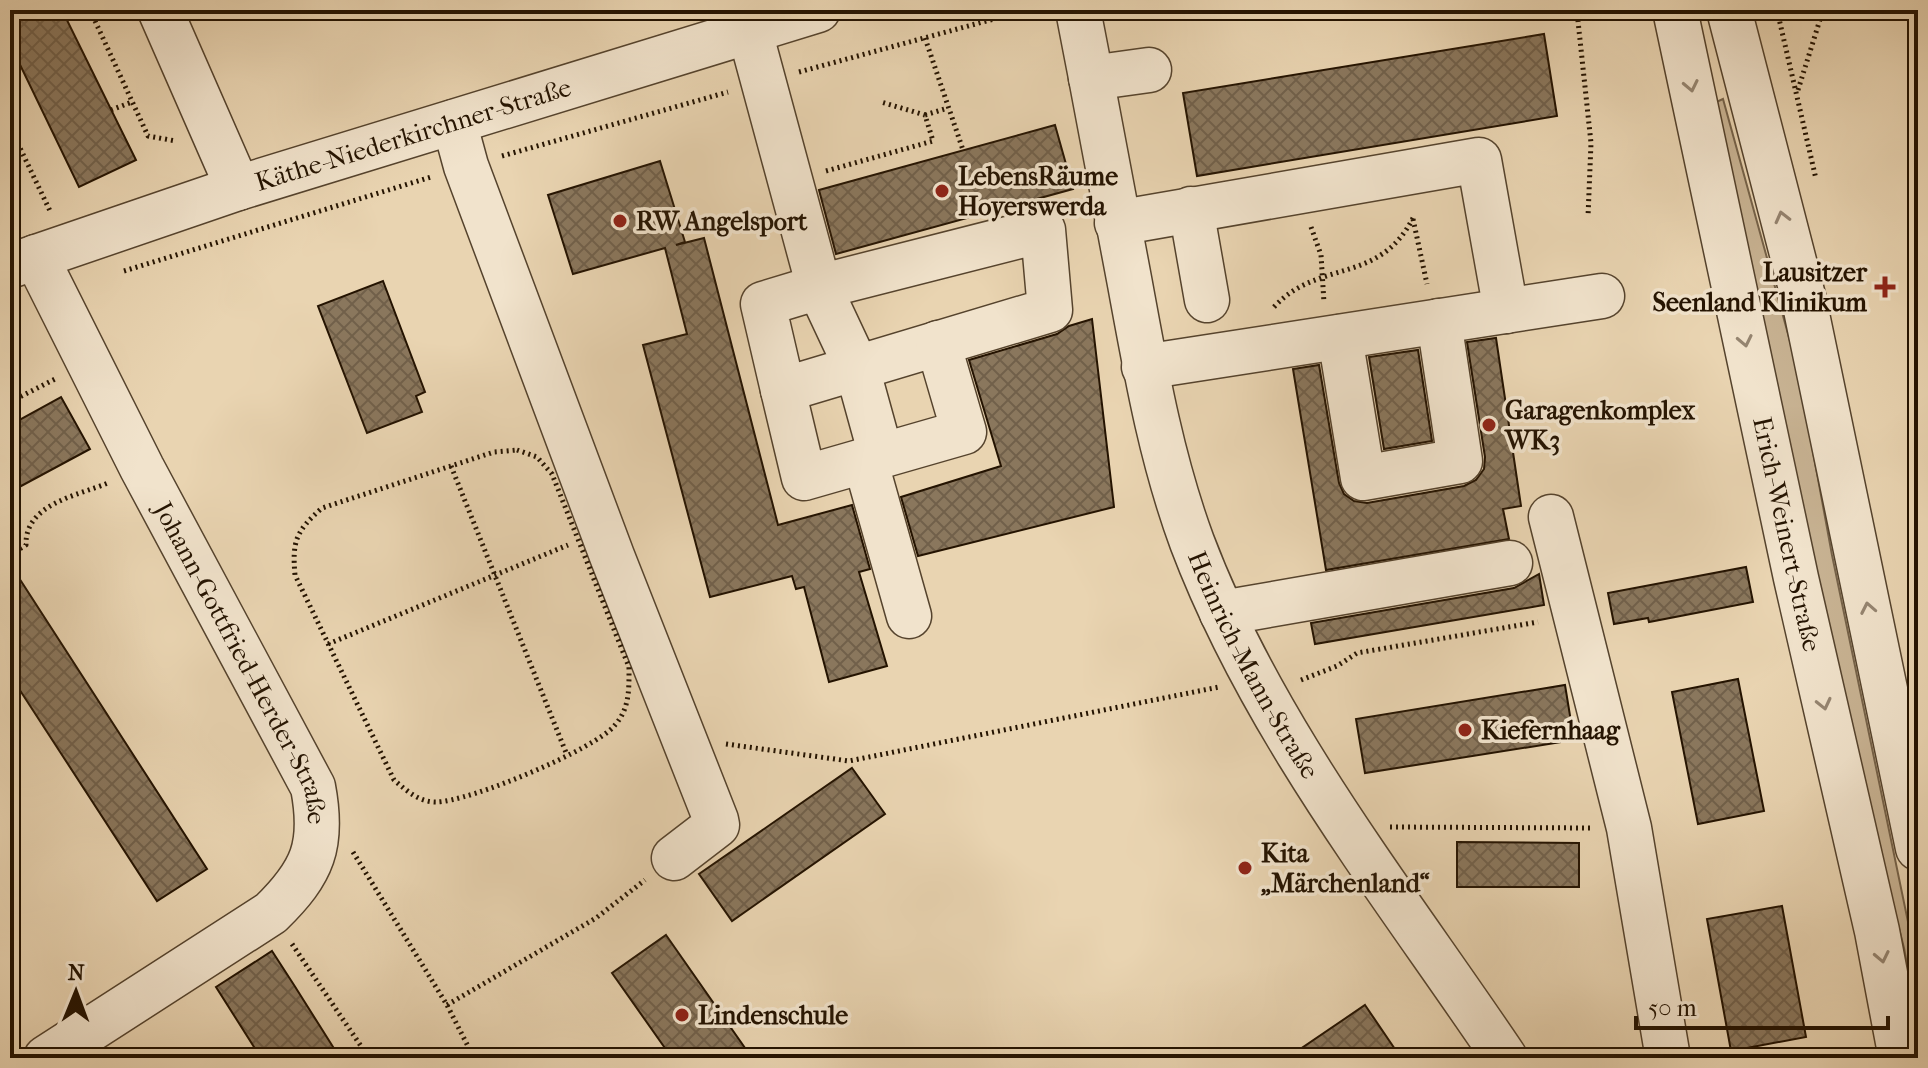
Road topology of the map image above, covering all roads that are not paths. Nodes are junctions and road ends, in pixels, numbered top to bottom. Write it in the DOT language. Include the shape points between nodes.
graph roads {
  1 [pos="160,10"];
  2 [pos="818,10"];
  3 [pos="1078,10"];
  4 [pos="1675,10"];
  5 [pos="1729,10"];
  6 [pos="750,32"];
  7 [pos="1149,70"];
  8 [pos="1091,78"];
  9 [pos="454,122"];
  10 [pos="238,188"];
  11 [pos="1191,209"];
  12 [pos="1117,223"];
  13 [pos="38,256"];
  14 [pos="819,287"];
  15 [pos="1602,296"];
  16 [pos="1207,300"];
  17 [pos="1506,311"];
  18 [pos="1445,320"];
  19 [pos="1340,337"];
  20 [pos="938,343"];
  21 [pos="1144,367"];
  22 [pos="857,368"];
  23 [pos="783,390"];
  24 [pos="873,458"];
  25 [pos="1551,517"];
  26 [pos="1510,563"];
  27 [pos="1222,613"];
  28 [pos="909,616"];
  29 [pos="1918,848"];
  30 [pos="674,858"];
  31 [pos="46,1058"];
  32 [pos="1505,1058"];
  33 [pos="1668,1058"];
  34 [pos="1901,1058"];
  1 -- 10 [label="street"];
  2 -- 6 [label="street, Käthe-Niederkirchner-Straße"];
  3 -- 8 [label="street, Heinrich-Mann-Straße"];
  4 -- 34 [label="street, Erich-Weinert-Straße, one-way"];
  29 -- 5 [label="street, one-way" via="1804,300"];
  6 -- 9 [label="street, Käthe-Niederkirchner-Straße"];
  6 -- 14 [label="street"];
  7 -- 8 [label="street"];
  8 -- 12 [label="street, Heinrich-Mann-Straße"];
  9 -- 10 [label="street, Käthe-Niederkirchner-Straße"];
  9 -- 30 [label="street" via="466,166 599,490 717,825"];
  10 -- 13 [label="street, Käthe-Niederkirchner-Straße"];
  11 -- 12 [label="street"];
  11 -- 16 [label="street"];
  11 -- 17 [label="street" via="1479,160"];
  12 -- 21 [label="street, Heinrich-Mann-Straße"];
  13 -- 31 [label="street, Johann-Gottfried-Herder-Straße" via="142,468 313,787 319,836 309,867 271,913"];
  14 -- 20 [label="street" via="1043,230 1050,310"];
  14 -- 22 [label="street"];
  14 -- 23 [label="street" via="763,304"];
  15 -- 17 [label="street"];
  17 -- 18 [label="street"];
  18 -- 19 [label="street"];
  18 -- 19 [label="street" via="1460,461 1363,478"];
  19 -- 21 [label="street"];
  20 -- 22 [label="street"];
  20 -- 24 [label="street" via="964,432"];
  21 -- 27 [label="street, Heinrich-Mann-Straße" via="1170,477"];
  22 -- 23 [label="street"];
  22 -- 24 [label="street"];
  23 -- 24 [label="street" via="804,478"];
  24 -- 28 [label="street"];
  25 -- 33 [label="street" via="1629,828"];
  26 -- 27 [label="street"];
  27 -- 32 [label="street, Heinrich-Mann-Straße" via="1348,827"];
}
